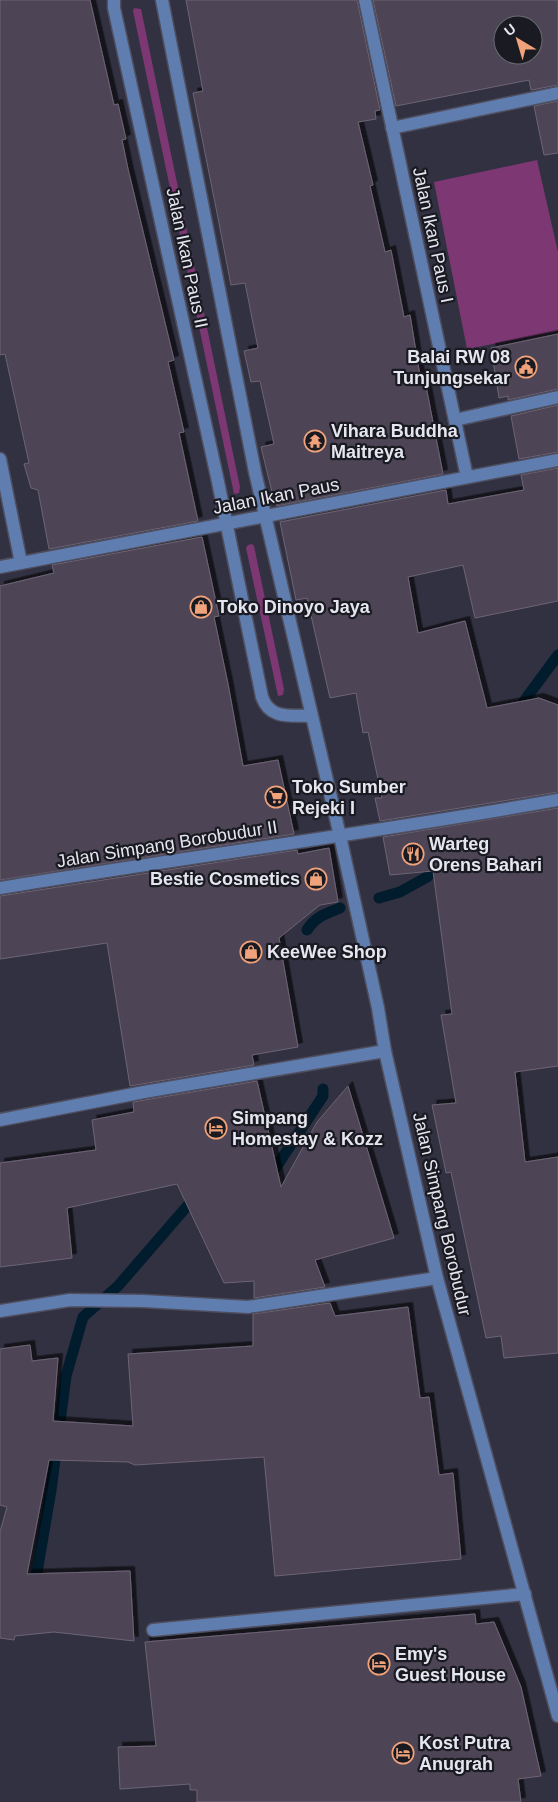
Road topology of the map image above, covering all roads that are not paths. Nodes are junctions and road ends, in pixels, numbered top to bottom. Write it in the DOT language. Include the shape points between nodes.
graph roads {
  1 [pos="114,0"];
  2 [pos="162,0"];
  3 [pos="365,0"];
  4 [pos="558,93"];
  5 [pos="392,128"];
  6 [pos="558,397"];
  7 [pos="455,420"];
  8 [pos="0,459"];
  9 [pos="558,460"];
  10 [pos="467,476"];
  11 [pos="266,517"];
  12 [pos="226,524"];
  13 [pos="21,563"];
  14 [pos="0,567"];
  15 [pos="311,716"];
  16 [pos="558,800"];
  17 [pos="340,836"];
  18 [pos="0,888"];
  19 [pos="385,1051"];
  20 [pos="0,1120"];
  21 [pos="438,1278"];
  22 [pos="0,1312"];
  23 [pos="524,1594"];
  24 [pos="153,1630"];
  25 [pos="558,1716"];
  1 -- 12 [label="street, Jalan Ikan Paus II"];
  2 -- 11 [label="street, Jalan Ikan Paus II"];
  3 -- 5 [label="street, Jalan Ikan Paus I"];
  4 -- 5 [label="street"];
  5 -- 7 [label="street, Jalan Ikan Paus I"];
  6 -- 7 [label="street"];
  7 -- 10 [label="street, Jalan Ikan Paus I"];
  8 -- 13 [label="street"];
  9 -- 10 [label="street, Jalan Ikan Paus"];
  10 -- 11 [label="street, Jalan Ikan Paus"];
  11 -- 12 [label="street, Jalan Ikan Paus"];
  11 -- 15 [label="street, Jalan Simpang Borobudur"];
  12 -- 13 [label="street, Jalan Ikan Paus"];
  12 -- 15 [label="street" via="265,706 276,714"];
  13 -- 14 [label="street, Jalan Ikan Paus"];
  15 -- 17 [label="street, Jalan Simpang Borobudur"];
  16 -- 17 [label="street, Jalan Simpang Borobudur II"];
  17 -- 18 [label="street, Jalan Simpang Borobudur II"];
  17 -- 19 [label="street, Jalan Simpang Borobudur"];
  19 -- 20 [label="street"];
  19 -- 21 [label="street, Jalan Simpang Borobudur"];
  21 -- 22 [label="street" via="248,1307 70,1300"];
  21 -- 23 [label="street, Jalan Simpang Borobudur"];
  23 -- 24 [label="street"];
  23 -- 25 [label="street, Jalan Simpang Borobudur"];
}
